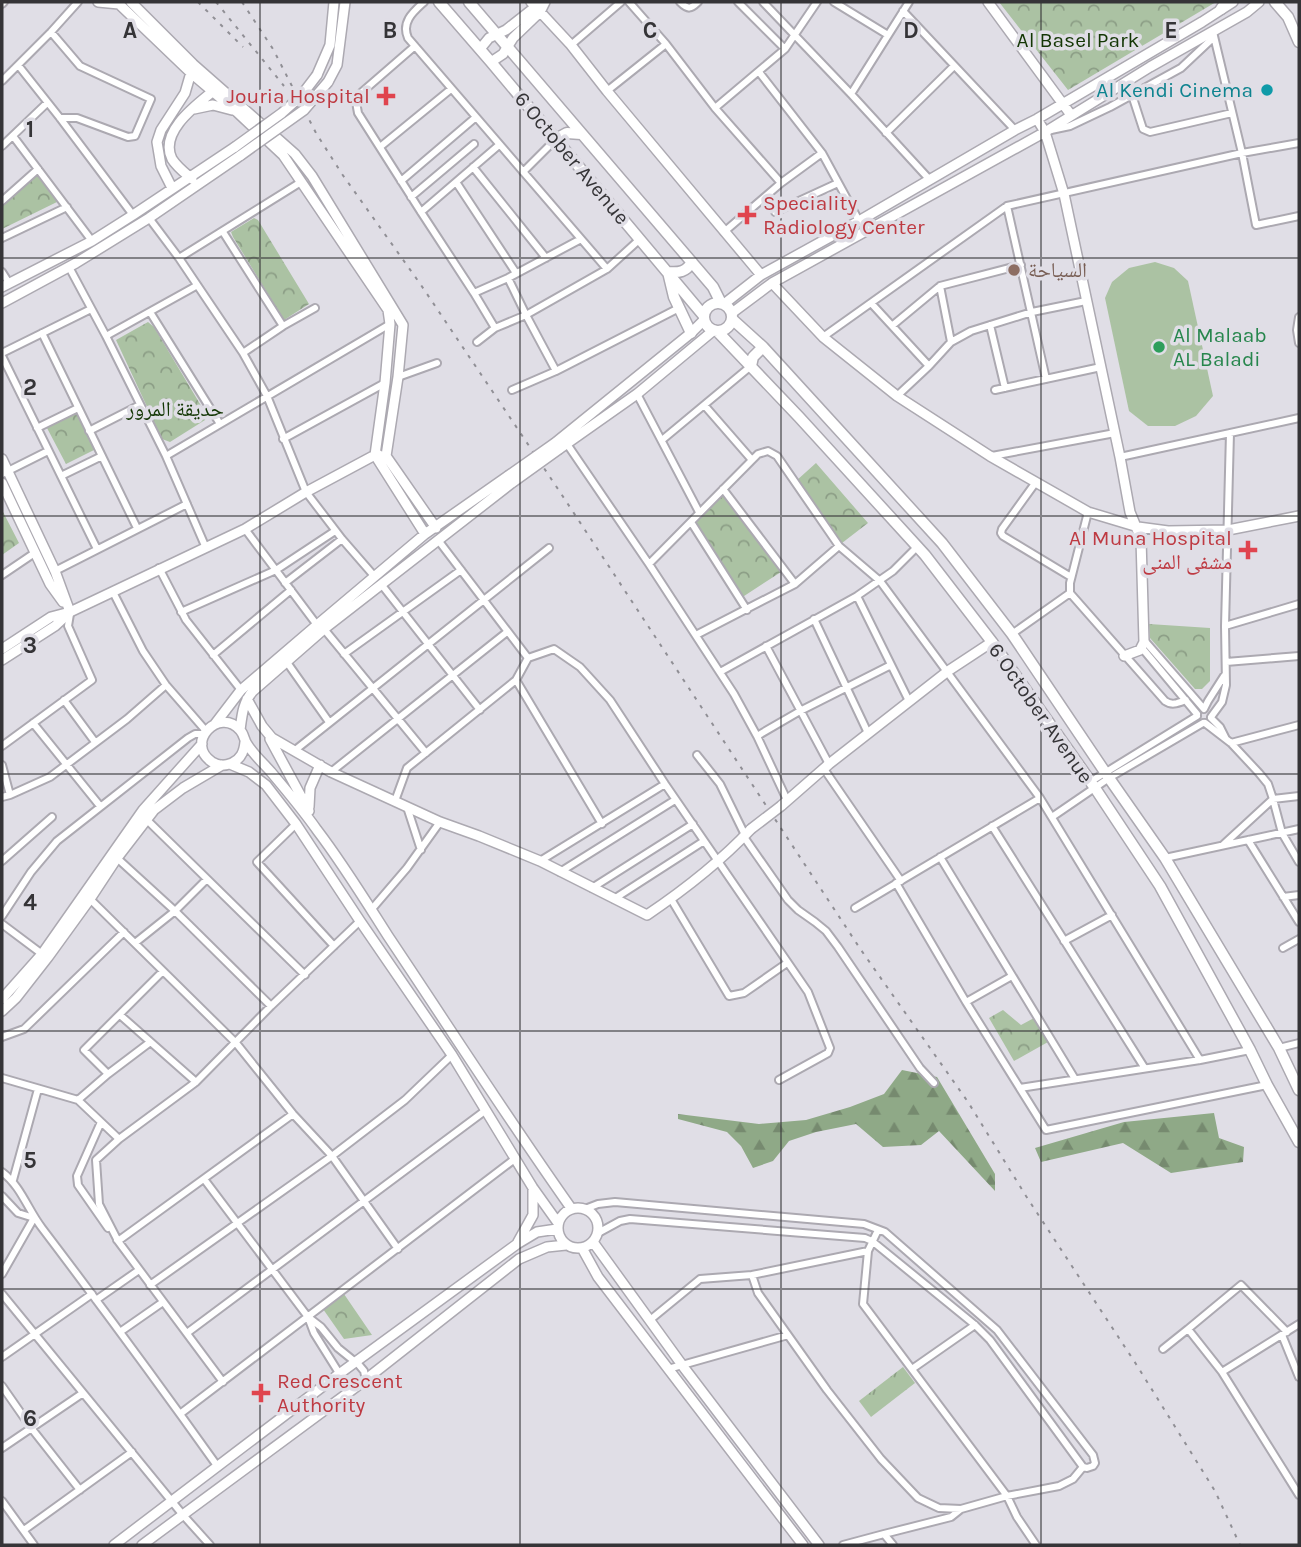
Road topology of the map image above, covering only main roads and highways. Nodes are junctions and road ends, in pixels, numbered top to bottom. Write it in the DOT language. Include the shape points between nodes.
graph roads {
  1 [pos="98,2"];
  2 [pos="131,2"];
  3 [pos="334,2"];
  4 [pos="345,2"];
  5 [pos="439,2"];
  6 [pos="469,2"];
  7 [pos="988,2"];
  8 [pos="1233,2"];
  9 [pos="1259,2"];
  10 [pos="1275,2"];
  11 [pos="539,5"];
  12 [pos="1224,5"];
  13 [pos="497,34"];
  14 [pos="1299,42"];
  15 [pos="508,46"];
  16 [pos="480,49"];
  17 [pos="491,62"];
  18 [pos="192,68"];
  19 [pos="216,89"];
  20 [pos="1064,103"];
  21 [pos="190,111"];
  22 [pos="237,112"];
  23 [pos="1071,115"];
  24 [pos="1037,119"];
  25 [pos="1045,132"];
  26 [pos="581,134"];
  27 [pos="556,139"];
  28 [pos="238,151"];
  29 [pos="190,177"];
  30 [pos="198,185"];
  31 [pos="172,188"];
  32 [pos="692,262"];
  33 [pos="668,272"];
  34 [pos="761,275"];
  35 [pos="772,283"];
  36 [pos="6,285"];
  37 [pos="2,303"];
  38 [pos="723,303"];
  39 [pos="732,316"];
  40 [pos="704,318"];
  41 [pos="390,324"];
  42 [pos="403,325"];
  43 [pos="716,331"];
  44 [pos="691,333"];
  45 [pos="763,346"];
  46 [pos="751,366"];
  47 [pos="560,445"];
  48 [pos="375,455"];
  49 [pos="386,456"];
  50 [pos="2,459"];
  51 [pos="5,473"];
  52 [pos="510,479"];
  53 [pos="2,484"];
  54 [pos="1299,516"];
  55 [pos="1136,526"];
  56 [pos="436,528"];
  57 [pos="425,534"];
  58 [pos="39,550"];
  59 [pos="378,580"];
  60 [pos="70,612"];
  61 [pos="320,627"];
  62 [pos="992,642"];
  63 [pos="2,649"];
  64 [pos="1124,656"];
  65 [pos="2,660"];
  66 [pos="244,694"];
  67 [pos="215,724"];
  68 [pos="240,730"];
  69 [pos="267,733"];
  70 [pos="245,742"];
  71 [pos="202,744"];
  72 [pos="226,765"];
  73 [pos="320,765"];
  74 [pos="309,811"];
  75 [pos="312,822"];
  76 [pos="330,846"];
  77 [pos="317,856"];
  78 [pos="2,999"];
  79 [pos="2,1011"];
  80 [pos="1299,1090"];
  81 [pos="1299,1142"];
  82 [pos="533,1188"];
  83 [pos="571,1208"];
  84 [pos="557,1226"];
  85 [pos="596,1237"];
  86 [pos="517,1244"];
  87 [pos="566,1245"];
  88 [pos="582,1248"];
  89 [pos="114,1545"];
  90 [pos="142,1545"];
  91 [pos="803,1545"];
  92 [pos="819,1545"];
  1 -- 18 [label="main road" via="120,4"];
  2 -- 18 [label="main road"];
  3 -- 28 [label="main road, bridge" via="330,45 317,75 301,96"];
  4 -- 28 [label="main road, bridge" via="337,65 328,82 304,110"];
  5 -- 16 [label="main road, 6 October Avenue"];
  6 -- 13 [label="main road, 6 October Avenue"];
  7 -- 20 [label="main road"];
  8 -- 12 [label="main road"];
  9 -- 23 [label="main road" via="1213,34"];
  10 -- 14 [label="main road"];
  11 -- 13 [label="main road"];
  11 -- 15 [label="main road"];
  11 -- 34 [label="main road"];
  12 -- 20 [label="main road"];
  13 -- 15 [label="main road, 6 October Avenue"];
  13 -- 16 [label="main road"];
  15 -- 17 [label="main road"];
  15 -- 26 [label="main road, 6 October Avenue"];
  16 -- 17 [label="main road, 6 October Avenue"];
  17 -- 27 [label="main road, 6 October Avenue"];
  18 -- 19 [label="main road"];
  18 -- 31 [label="main road" via="185,93 157,142 161,166"];
  19 -- 21 [label="main road"];
  19 -- 22 [label="main road"];
  19 -- 42 [label="main road" via="295,154"];
  20 -- 23 [label="main road"];
  20 -- 24 [label="main road"];
  21 -- 22 [label="main road" via="213,105"];
  21 -- 29 [label="main road" via="176,128 169,147 176,165"];
  22 -- 41 [label="main road" via="283,155 388,310"];
  23 -- 25 [label="main road"];
  24 -- 25 [label="main road"];
  24 -- 34 [label="main road"];
  25 -- 35 [label="main road"];
  25 -- 55 [label="main road" via="1064,194"];
  26 -- 27 [label="main road" via="567,133"];
  26 -- 32 [label="main road, 6 October Avenue"];
  27 -- 33 [label="main road, 6 October Avenue"];
  28 -- 29 [label="main road"];
  28 -- 30 [label="main road"];
  29 -- 30 [label="main road"];
  29 -- 31 [label="main road"];
  30 -- 37 [label="main road" via="69,267"];
  31 -- 36 [label="main road" via="92,241"];
  32 -- 33 [label="main road" via="683,271"];
  32 -- 38 [label="main road, 6 October Avenue"];
  33 -- 40 [label="main road, 6 October Avenue"];
  33 -- 44 [label="main road"];
  34 -- 38 [label="main road"];
  35 -- 39 [label="main road"];
  35 -- 55 [label="main road" via="823,337 897,396 1088,512"];
  38 -- 39 [label="main road"];
  38 -- 40 [label="main road" via="710,305"];
  39 -- 43 [label="main road" via="727,328"];
  39 -- 45 [label="main road, 6 October Avenue"];
  40 -- 43 [label="main road"];
  40 -- 44 [label="main road"];
  41 -- 42 [label="main road"];
  41 -- 48 [label="main road"];
  42 -- 49 [label="main road"];
  43 -- 46 [label="main road, 6 October Avenue"];
  43 -- 47 [label="main road" via="636,394"];
  44 -- 47 [label="main road"];
  45 -- 46 [label="main road"];
  45 -- 80 [label="main road, 6 October Avenue" via="942,542 1012,634 1166,858 1279,1048"];
  46 -- 62 [label="main road, 6 October Avenue" via="925,555"];
  47 -- 52 [label="main road, bridge"];
  48 -- 49 [label="main road"];
  48 -- 57 [label="main road"];
  48 -- 60 [label="main road" via="245,529"];
  49 -- 56 [label="main road"];
  50 -- 51 [label="main road"];
  51 -- 58 [label="main road"];
  52 -- 56 [label="main road"];
  52 -- 59 [label="main road" via="438,540"];
  53 -- 58 [label="main road"];
  54 -- 55 [label="main road" via="1228,530 1168,531"];
  55 -- 64 [label="main road" via="1141,541 1143,644 1137,652"];
  56 -- 57 [label="main road"];
  57 -- 59 [label="main road"];
  58 -- 60 [label="main road" via="55,571"];
  58 -- 60 [label="main road" via="50,584"];
  59 -- 61 [label="main road"];
  60 -- 63 [label="main road" via="51,617"];
  60 -- 65 [label="main road"];
  61 -- 66 [label="main road"];
  61 -- 66 [label="main road"];
  62 -- 73 [label="main road, bridge" via="947,671 826,766 718,861 647,915 540,861 440,822"];
  62 -- 81 [label="main road, 6 October Avenue" via="1160,886"];
  66 -- 67 [label="main road"];
  66 -- 68 [label="main road"];
  66 -- 69 [label="main road"];
  67 -- 68 [label="main road" via="228,723"];
  67 -- 71 [label="main road" via="205,732"];
  68 -- 70 [label="main road"];
  69 -- 73 [label="main road"];
  69 -- 74 [label="main road"];
  70 -- 72 [label="main road" via="240,758"];
  70 -- 75 [label="main road"];
  71 -- 72 [label="main road" via="215,764"];
  71 -- 78 [label="main road" via="143,810 41,954"];
  72 -- 77 [label="main road" via="249,772 266,785"];
  72 -- 79 [label="main road" via="154,810 28,983"];
  73 -- 74 [label="main road" via="310,788"];
  74 -- 75 [label="main road"];
  75 -- 76 [label="main road"];
  76 -- 77 [label="main road"];
  76 -- 83 [label="main road"];
  77 -- 82 [label="main road" via="452,1055"];
  82 -- 84 [label="main road"];
  82 -- 86 [label="main road" via="533,1215"];
  83 -- 84 [label="main road"];
  83 -- 85 [label="main road" via="590,1212 597,1222"];
  84 -- 86 [label="main road"];
  84 -- 87 [label="main road"];
  85 -- 88 [label="main road"];
  85 -- 92 [label="main road" via="682,1365"];
  86 -- 89 [label="main road"];
  87 -- 88 [label="main road"];
  87 -- 90 [label="main road" via="519,1259 366,1380"];
  88 -- 91 [label="main road" via="598,1277"];
}
